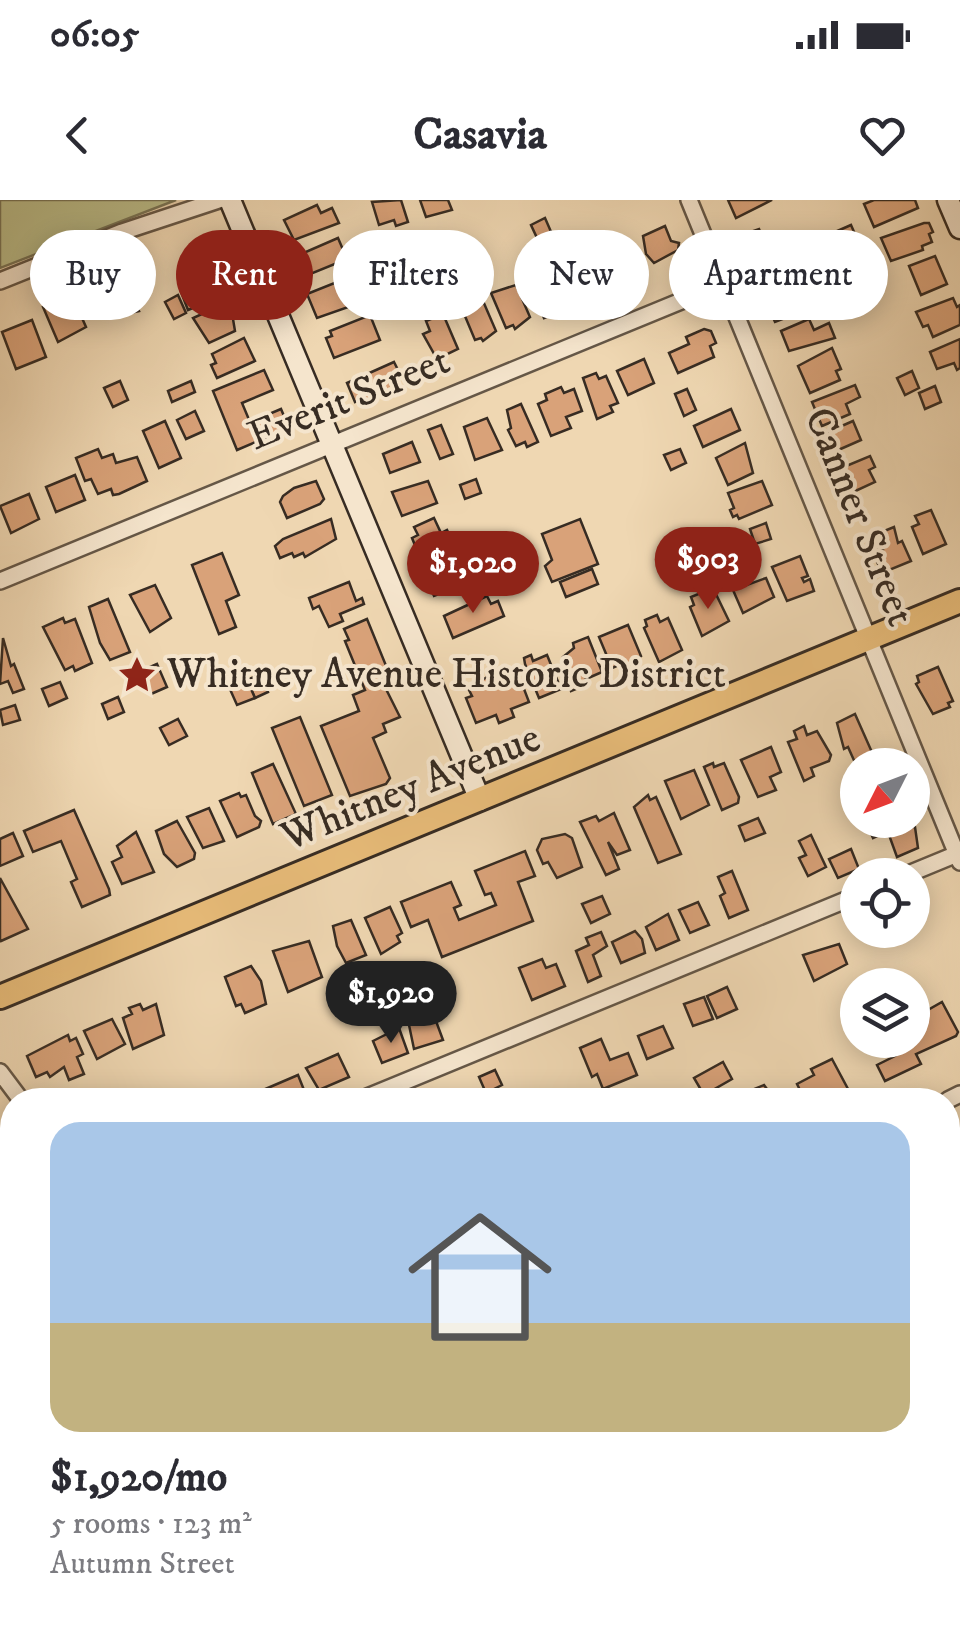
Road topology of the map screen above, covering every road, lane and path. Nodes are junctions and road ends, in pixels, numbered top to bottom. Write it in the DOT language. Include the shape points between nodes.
graph roads {
  1 [pos="219,200"];
  2 [pos="230,200"];
  3 [pos="689,200"];
  4 [pos="948,200"];
  5 [pos="960,228"];
  6 [pos="703,230"];
  7 [pos="0,281"];
  8 [pos="669,305"];
  9 [pos="741,320"];
  10 [pos="331,444"];
  11 [pos="0,581"];
  12 [pos="960,601"];
  13 [pos="872,640"];
  14 [pos="480,800"];
  15 [pos="958,858"];
  16 [pos="930,867"];
  17 [pos="840,902"];
  18 [pos="0,997"];
  19 [pos="389,1088"];
  1 -- 7 [label="street"];
  2 -- 10 [label="street"];
  3 -- 6 [label="street, Canner Street"];
  4 -- 5 [label="street"];
  8 -- 10 [label="street, Everit Street"];
  9 -- 13 [label="street, Canner Street"];
  10 -- 11 [label="street, Everit Street"];
  10 -- 14 [label="street"];
  12 -- 13 [label="main road, Whitney Avenue"];
  13 -- 14 [label="main road, Whitney Avenue"];
  13 -- 15 [label="street, Canner Street"];
  14 -- 18 [label="main road, Whitney Avenue"];
  15 -- 16 [label="street"];
  17 -- 19 [label="street"];
}
